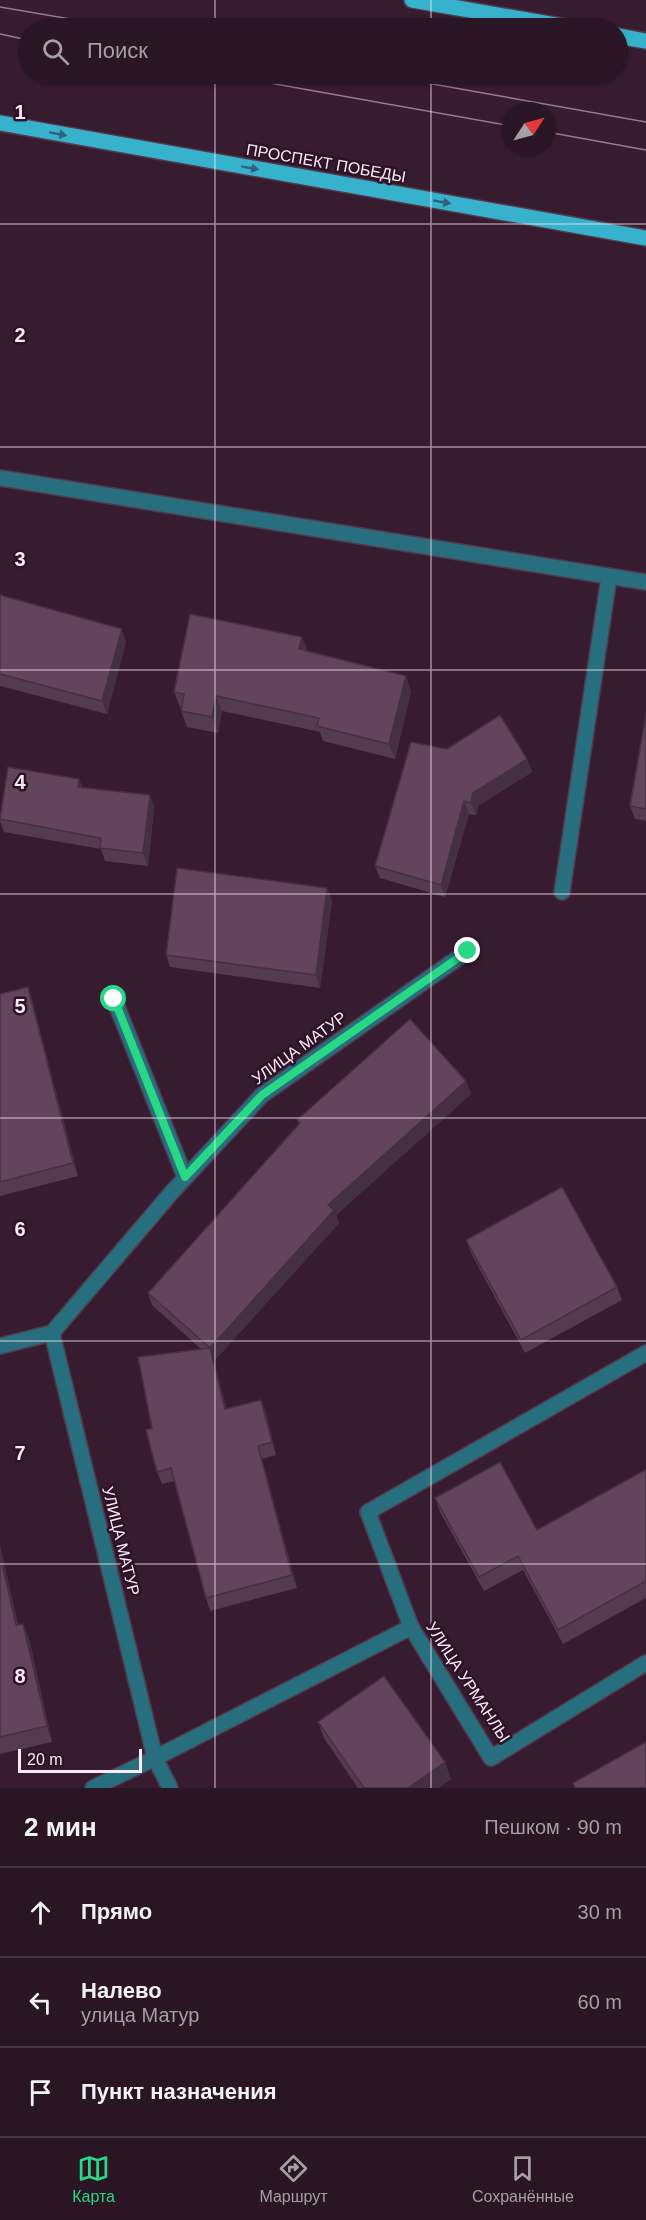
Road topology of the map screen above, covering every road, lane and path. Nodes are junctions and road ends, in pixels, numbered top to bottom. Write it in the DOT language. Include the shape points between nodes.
graph roads {
  1 [pos="412,0"];
  2 [pos="516,18"];
  3 [pos="628,38"];
  4 [pos="646,41"];
  5 [pos="0,123"];
  6 [pos="646,238"];
  7 [pos="0,478"];
  8 [pos="609,576"];
  9 [pos="646,582"];
  10 [pos="562,892"];
  11 [pos="468,951"];
  12 [pos="114,999"];
  13 [pos="185,1177"];
  14 [pos="52,1333"];
  15 [pos="0,1346"];
  16 [pos="646,1353"];
  17 [pos="411,1627"];
  18 [pos="646,1663"];
  19 [pos="154,1758"];
  20 [pos="93,1788"];
  21 [pos="170,1788"];
  1 -- 2 [label="main road"];
  3 -- 4 [label="main road"];
  5 -- 6 [label="main road, ПРОСПЕКТ ПОБЕДЫ, one-way"];
  7 -- 8 [label="street"];
  8 -- 9 [label="street"];
  8 -- 10 [label="street"];
  11 -- 13 [label="street, УЛИЦА МАТУР" via="262,1095"];
  12 -- 13 [label="street"];
  13 -- 14 [label="street, УЛИЦА МАТУР"];
  14 -- 15 [label="street"];
  14 -- 19 [label="street, УЛИЦА МАТУР"];
  16 -- 17 [label="street" via="368,1512"];
  17 -- 18 [label="street, УЛИЦА УРМАНЛЫ" via="491,1758"];
  17 -- 19 [label="street, УЛИЦА УРМАНЛЫ"];
  19 -- 20 [label="street, УЛИЦА УРМАНЛЫ"];
  19 -- 21 [label="street"];
}
